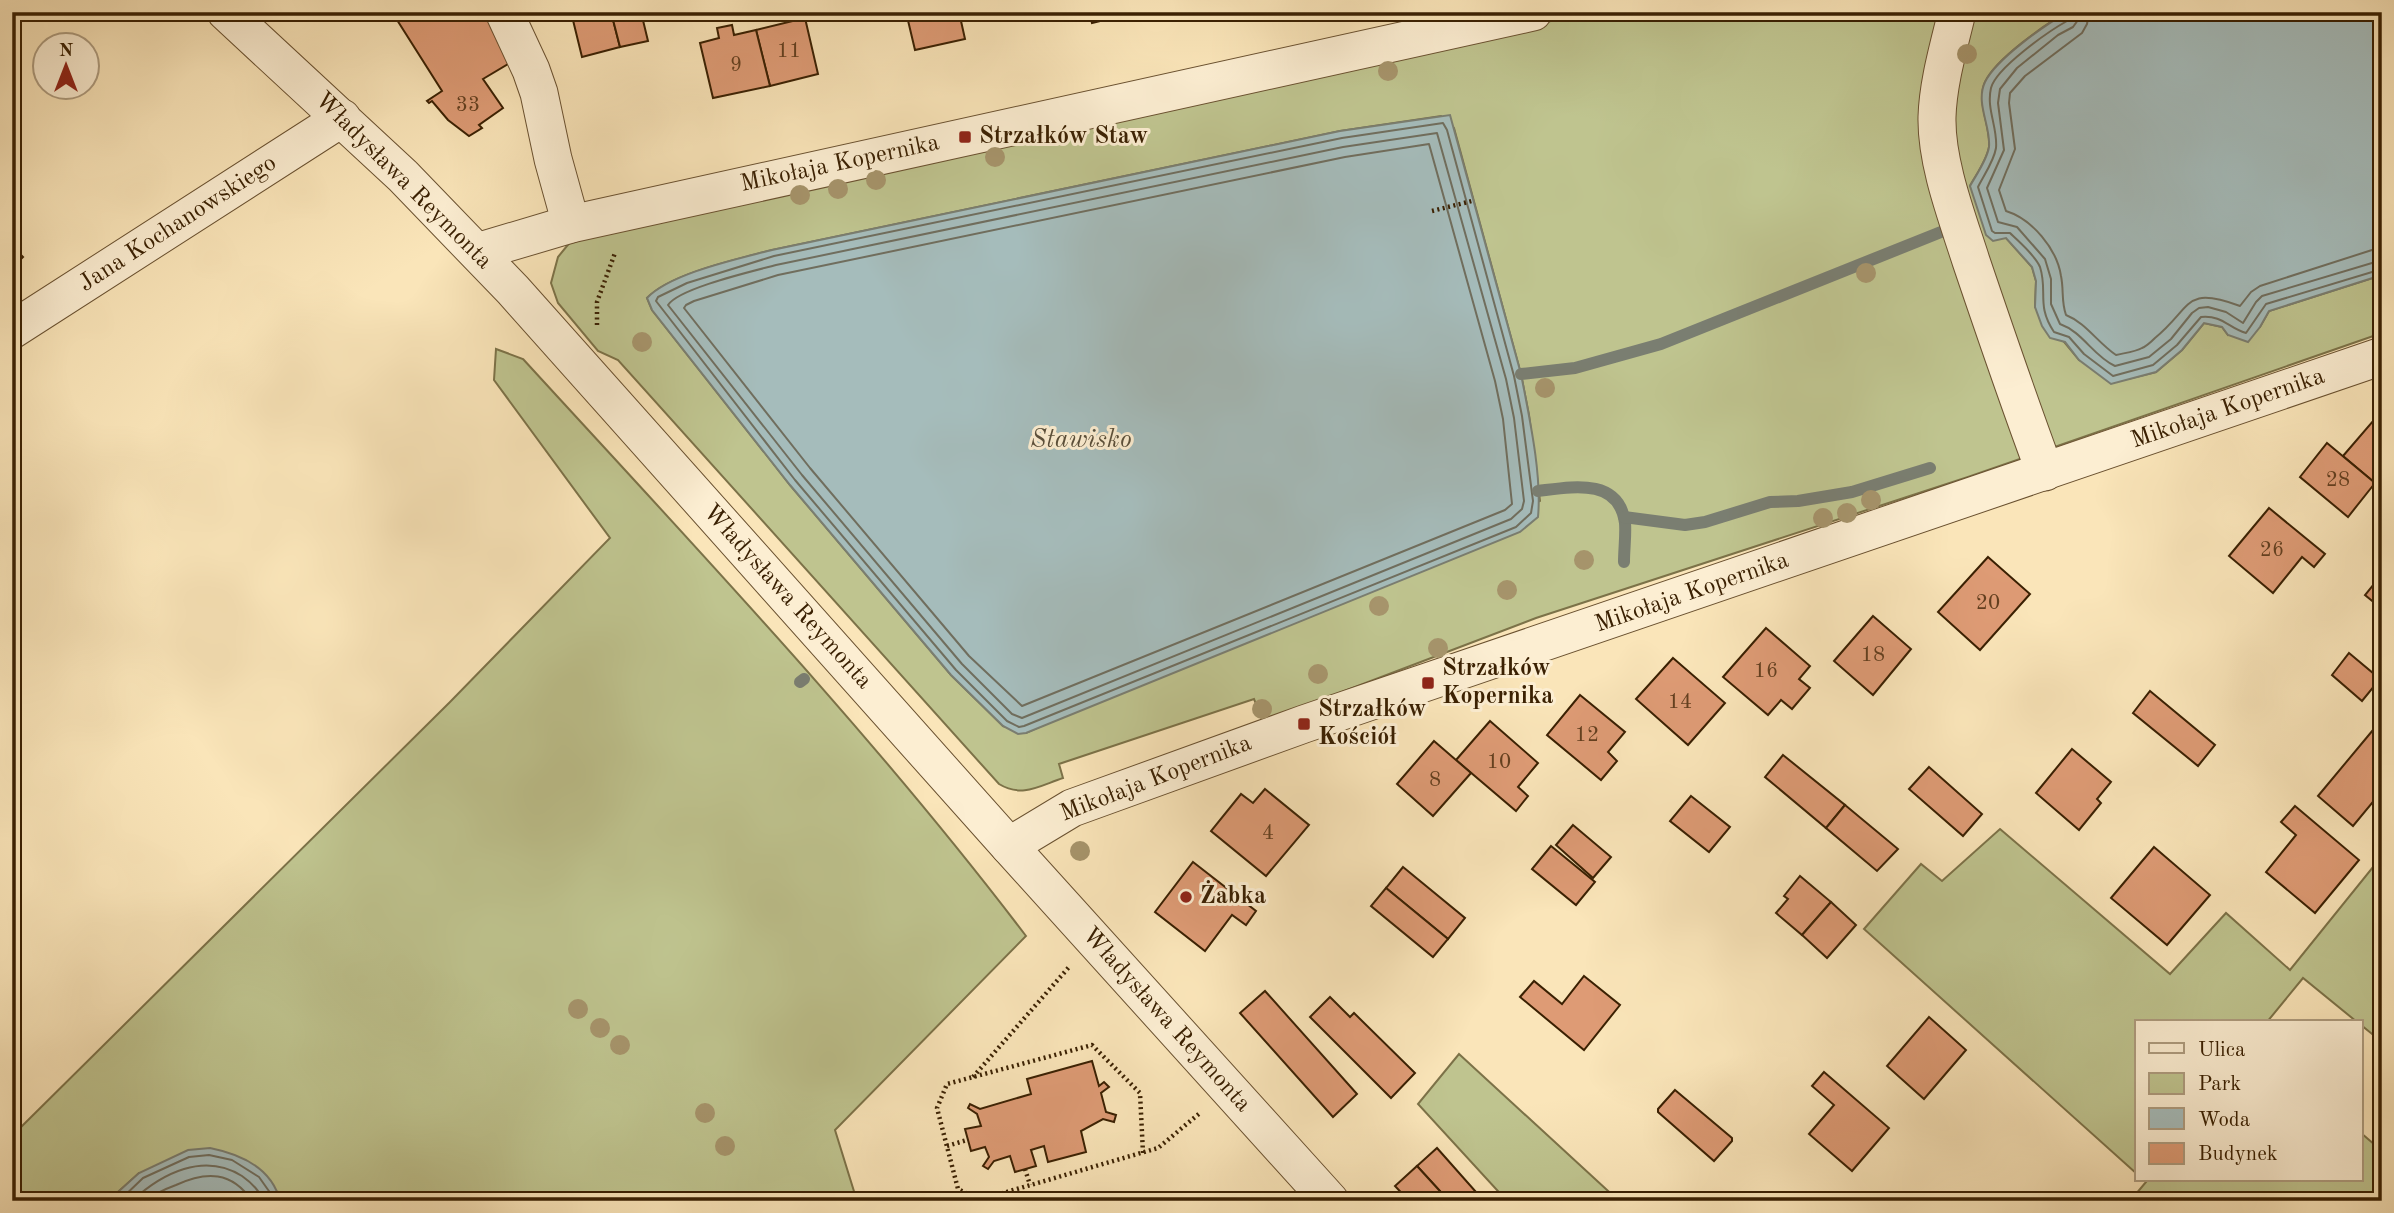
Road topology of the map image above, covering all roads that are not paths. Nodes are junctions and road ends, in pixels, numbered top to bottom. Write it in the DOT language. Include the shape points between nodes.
graph roads {
  1 [pos="226,12"];
  2 [pos="504,12"];
  3 [pos="1534,12"];
  4 [pos="1957,12"];
  5 [pos="342,118"];
  6 [pos="571,223"];
  7 [pos="477,252"];
  8 [pos="12,330"];
  9 [pos="2382,356"];
  10 [pos="2045,472"];
  11 [pos="1009,846"];
  12 [pos="1329,1201"];
  1 -- 5 [label="street, Władysława Reymonta"];
  2 -- 6 [label="street" via="539,93"];
  3 -- 6 [label="street, Mikołaja Kopernika"];
  4 -- 10 [label="street" via="1940,87 1940,148 1955,213"];
  5 -- 7 [label="street, Władysława Reymonta"];
  5 -- 8 [label="street, Jana Kochanowskiego"];
  6 -- 7 [label="street, Mikołaja Kopernika"];
  7 -- 11 [label="street, Władysława Reymonta"];
  9 -- 10 [label="street, Mikołaja Kopernika"];
  10 -- 11 [label="street, Mikołaja Kopernika" via="1109,794 1072,808"];
  11 -- 12 [label="street, Władysława Reymonta"];
}
